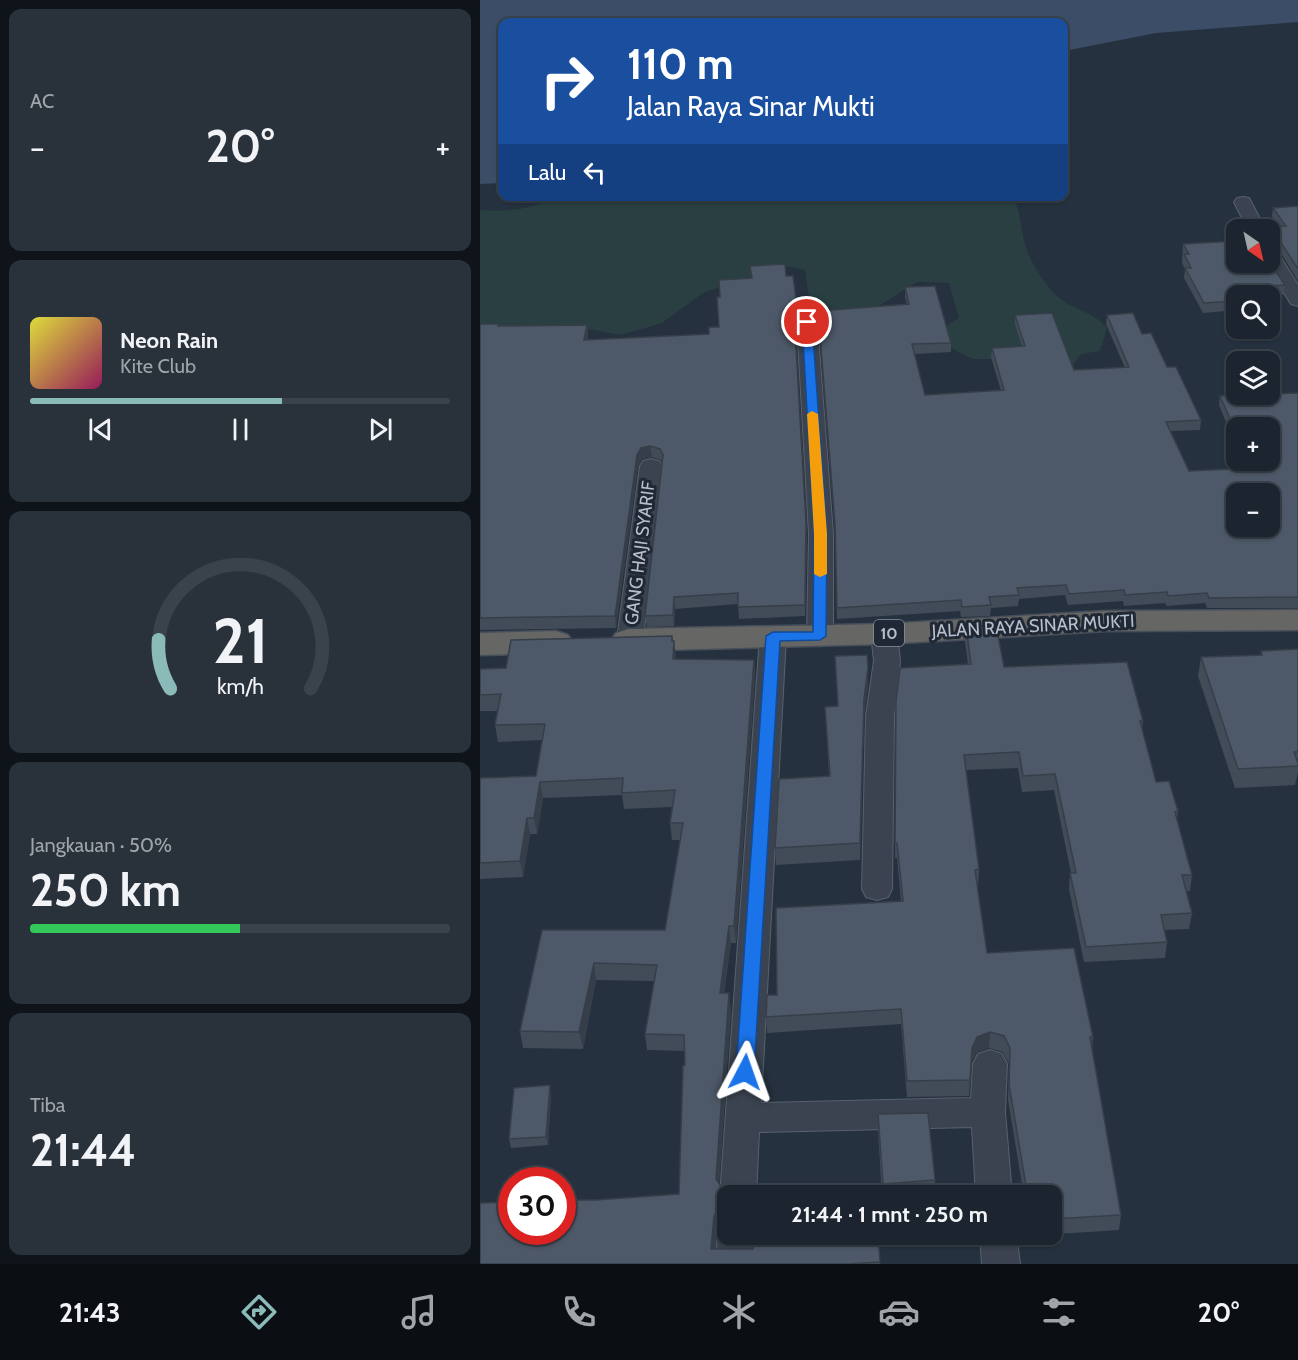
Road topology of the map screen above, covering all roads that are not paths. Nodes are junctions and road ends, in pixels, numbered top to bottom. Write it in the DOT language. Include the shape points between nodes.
graph roads {
  1 [pos="1243,202"];
  2 [pos="1252,219"];
  3 [pos="1280,271"];
  4 [pos="1298,300"];
  5 [pos="807,322"];
  6 [pos="651,466"];
  7 [pos="1298,620"];
  8 [pos="884,634"];
  9 [pos="773,636"];
  10 [pos="820,636"];
  11 [pos="630,640"];
  12 [pos="480,644"];
  13 [pos="877,890"];
  14 [pos="990,1064"];
  15 [pos="988,1112"];
  16 [pos="742,1118"];
  17 [pos="739,1185"];
  18 [pos="993,1185"];
  19 [pos="735,1245"];
  20 [pos="999,1245"];
  21 [pos="734,1264"];
  22 [pos="1001,1264"];
  1 -- 2 [label="street"];
  3 -- 4 [label="street"];
  5 -- 10 [label="street" via="821,534"];
  6 -- 11 [label="street, GANG HAJI SYARIF"];
  7 -- 8 [label="highway, JALAN RAYA SINAR MUKTI / 10" via="1106,621"];
  8 -- 10 [label="highway, JALAN RAYA SINAR MUKTI / 10"];
  8 -- 13 [label="street"];
  9 -- 10 [label="highway, JALAN RAYA SINAR MUKTI / 10"];
  9 -- 11 [label="highway, JALAN RAYA SINAR MUKTI / 10"];
  9 -- 16 [label="street"];
  11 -- 12 [label="highway, JALAN RAYA SINAR MUKTI / 10"];
  14 -- 15 [label="street"];
  15 -- 16 [label="street"];
  15 -- 18 [label="street"];
  16 -- 17 [label="street"];
  19 -- 21 [label="street"];
  20 -- 22 [label="street"];
}
